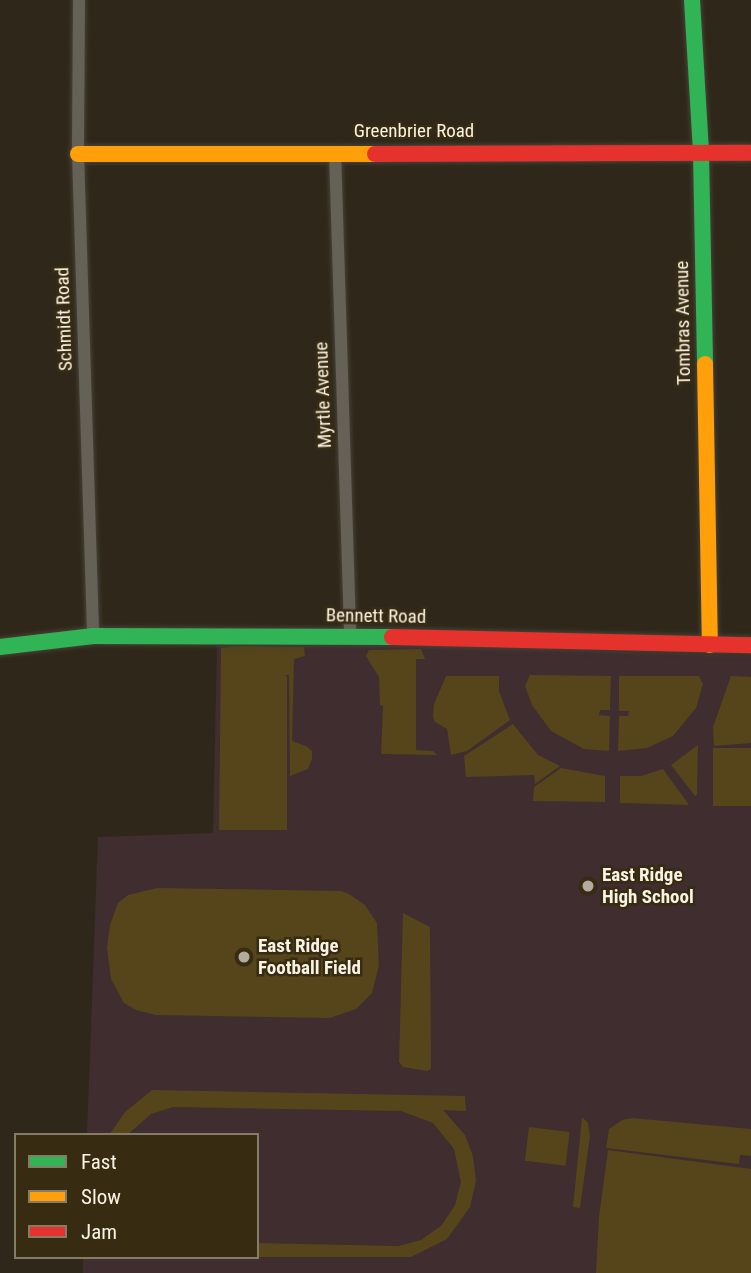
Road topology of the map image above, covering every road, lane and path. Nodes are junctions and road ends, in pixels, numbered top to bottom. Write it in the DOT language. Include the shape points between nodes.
graph roads {
  1 [pos="79,0"];
  2 [pos="692,0"];
  3 [pos="335,152"];
  4 [pos="701,153"];
  5 [pos="751,153"];
  6 [pos="78,154"];
  7 [pos="93,636"];
  8 [pos="350,636"];
  9 [pos="710,645"];
  10 [pos="751,645"];
  11 [pos="0,647"];
  1 -- 6 [label="street, Schmidt Road"];
  2 -- 4 [label="street, Tombras Avenue"];
  3 -- 4 [label="street, Greenbrier Road"];
  3 -- 6 [label="street, Greenbrier Road"];
  3 -- 8 [label="street, Myrtle Avenue"];
  4 -- 5 [label="street, Greenbrier Road"];
  4 -- 9 [label="street, Tombras Avenue"];
  6 -- 7 [label="street, Schmidt Road"];
  7 -- 8 [label="street, Bennett Road"];
  7 -- 11 [label="street, Bennett Road"];
  8 -- 9 [label="street, Bennett Road"];
  9 -- 10 [label="street, Bennett Road"];
}
